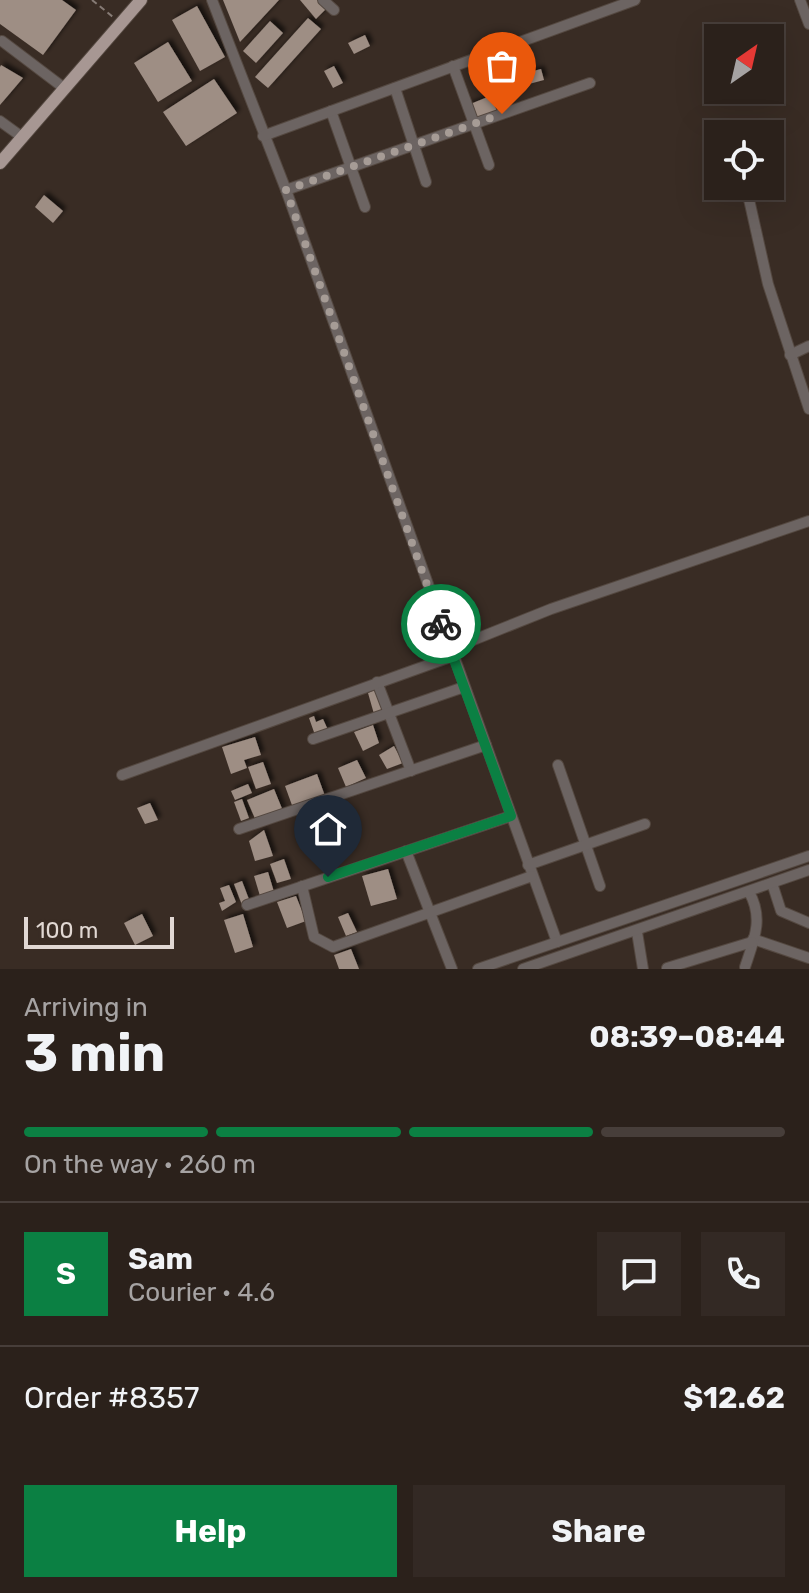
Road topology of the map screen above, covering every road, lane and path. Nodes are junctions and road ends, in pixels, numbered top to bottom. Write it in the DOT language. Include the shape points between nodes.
graph roads {
  1 [pos="92,0"];
  2 [pos="141,0"];
  3 [pos="212,0"];
  4 [pos="323,0"];
  5 [pos="635,0"];
  6 [pos="800,0"];
  7 [pos="334,10"];
  8 [pos="120,23"];
  9 [pos="809,24"];
  10 [pos="2,41"];
  11 [pos="453,66"];
  12 [pos="590,83"];
  13 [pos="64,88"];
  14 [pos="395,88"];
  15 [pos="331,111"];
  16 [pos="0,121"];
  17 [pos="473,124"];
  18 [pos="263,136"];
  19 [pos="22,137"];
  20 [pos="413,145"];
  21 [pos="0,163"];
  22 [pos="489,165"];
  23 [pos="352,167"];
  24 [pos="426,182"];
  25 [pos="286,190"];
  26 [pos="749,200"];
  27 [pos="365,207"];
  28 [pos="809,346"];
  29 [pos="790,355"];
  30 [pos="809,409"];
  31 [pos="809,521"];
  32 [pos="452,652"];
  33 [pos="377,682"];
  34 [pos="464,687"];
  35 [pos="388,713"];
  36 [pos="313,739"];
  37 [pos="486,745"];
  38 [pos="558,765"];
  39 [pos="411,771"];
  40 [pos="122,775"];
  41 [pos="511,816"];
  42 [pos="645,824"];
  43 [pos="239,829"];
  44 [pos="585,845"];
  45 [pos="406,851"];
  46 [pos="809,856"];
  47 [pos="809,870"];
  48 [pos="530,871"];
  49 [pos="772,883"];
  50 [pos="302,886"];
  51 [pos="600,886"];
  52 [pos="749,892"];
  53 [pos="247,905"];
  54 [pos="429,912"];
  55 [pos="639,923"];
  56 [pos="809,923"];
  57 [pos="605,933"];
  58 [pos="753,940"];
  59 [pos="557,942"];
  60 [pos="809,958"];
  61 [pos="745,967"];
  62 [pos="667,968"];
  63 [pos="452,969"];
  64 [pos="478,969"];
  65 [pos="523,969"];
  66 [pos="643,969"];
  1 -- 8 [label="path"];
  2 -- 8 [label="main road"];
  3 -- 18 [label="street"];
  4 -- 7 [label="street"];
  5 -- 11 [label="street"];
  6 -- 9 [label="street"];
  8 -- 13 [label="main road"];
  10 -- 13 [label="street"];
  11 -- 14 [label="street"];
  11 -- 17 [label="street"];
  12 -- 17 [label="street"];
  13 -- 19 [label="main road"];
  14 -- 15 [label="street"];
  14 -- 20 [label="street"];
  15 -- 18 [label="street"];
  15 -- 23 [label="street"];
  16 -- 19 [label="street"];
  17 -- 20 [label="street"];
  17 -- 22 [label="street"];
  18 -- 25 [label="street"];
  19 -- 21 [label="main road"];
  20 -- 23 [label="street"];
  20 -- 24 [label="street"];
  23 -- 25 [label="street"];
  23 -- 27 [label="street"];
  25 -- 32 [label="street"];
  26 -- 29 [label="street"];
  28 -- 29 [label="street"];
  29 -- 30 [label="street"];
  31 -- 32 [label="street" via="566,604"];
  32 -- 33 [label="street"];
  32 -- 34 [label="street"];
  33 -- 35 [label="street"];
  33 -- 40 [label="street"];
  34 -- 35 [label="street"];
  34 -- 37 [label="street"];
  35 -- 36 [label="street"];
  35 -- 39 [label="street"];
  37 -- 39 [label="street"];
  37 -- 41 [label="street"];
  38 -- 44 [label="street"];
  39 -- 43 [label="street"];
  41 -- 45 [label="street"];
  41 -- 48 [label="street"];
  42 -- 44 [label="street"];
  44 -- 48 [label="street"];
  44 -- 51 [label="street"];
  45 -- 50 [label="street"];
  45 -- 54 [label="street"];
  46 -- 55 [label="street"];
  47 -- 49 [label="street"];
  48 -- 54 [label="street"];
  48 -- 59 [label="street"];
  49 -- 52 [label="street"];
  49 -- 56 [label="street" via="781,911"];
  50 -- 53 [label="street"];
  50 -- 54 [label="street" via="314,937 333,947"];
  52 -- 55 [label="street"];
  52 -- 58 [label="street" via="758,913"];
  54 -- 63 [label="street"];
  55 -- 57 [label="street"];
  55 -- 57 [label="street"];
  55 -- 66 [label="street"];
  57 -- 59 [label="street"];
  57 -- 65 [label="street"];
  58 -- 60 [label="street"];
  58 -- 61 [label="street"];
  58 -- 62 [label="street"];
  59 -- 64 [label="street"];
}
